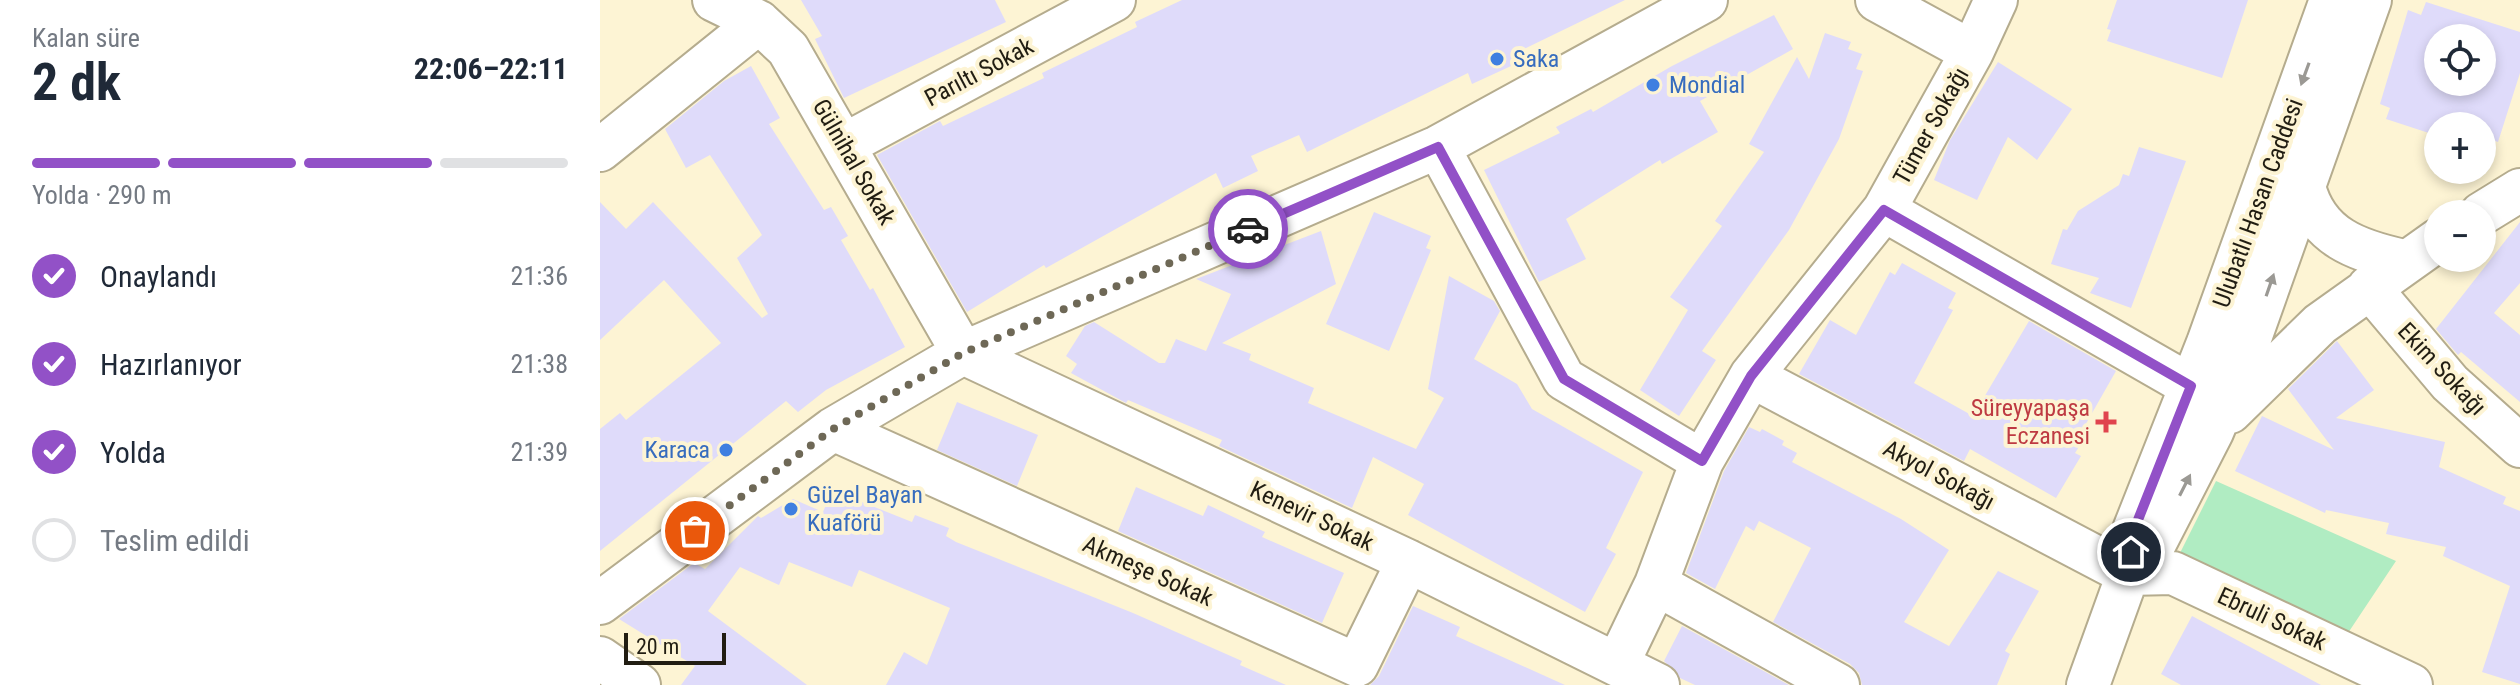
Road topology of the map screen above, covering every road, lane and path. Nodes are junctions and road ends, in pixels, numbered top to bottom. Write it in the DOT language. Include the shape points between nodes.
graph roads {
  1 [pos="714,0"];
  2 [pos="1114,0"];
  3 [pos="1706,0"];
  4 [pos="1877,0"];
  5 [pos="1996,0"];
  6 [pos="2331,0"];
  7 [pos="2370,0"];
  8 [pos="759,22"];
  9 [pos="1972,52"];
  10 [pos="844,145"];
  11 [pos="1438,147"];
  12 [pos="600,150"];
  13 [pos="2304,186"];
  14 [pos="2520,190"];
  15 [pos="2496,205"];
  16 [pos="1884,210"];
  17 [pos="2421,251"];
  18 [pos="2369,287"];
  19 [pos="963,353"];
  20 [pos="2243,358"];
  21 [pos="1751,376"];
  22 [pos="2195,408"];
  23 [pos="833,429"];
  24 [pos="2520,446"];
  25 [pos="1702,461"];
  26 [pos="1408,561"];
  27 [pos="2128,574"];
  28 [pos="1656,584"];
  29 [pos="600,603"];
  30 [pos="600,658"];
  31 [pos="1618,663"];
  32 [pos="2385,679"];
  33 [pos="639,685"];
  34 [pos="1658,685"];
  35 [pos="1838,685"];
  36 [pos="2088,685"];
  1 -- 8 [label="street, Gülnihal Sokak"];
  2 -- 10 [label="street, Parıltı Sokak"];
  3 -- 11 [label="street"];
  4 -- 9 [label="street, Tümer Sokağı"];
  5 -- 9 [label="street"];
  6 -- 22 [label="street, Ulubatlı Hasan Caddesi, one-way"];
  7 -- 13 [label="street, Ulubatlı Hasan Caddesi"];
  8 -- 10 [label="street, Gülnihal Sokak" via="788,49"];
  8 -- 12 [label="street"];
  9 -- 16 [label="street, Tümer Sokağı"];
  10 -- 19 [label="street, Gülnihal Sokak"];
  11 -- 19 [label="street"];
  11 -- 25 [label="street" via="1564,379"];
  13 -- 17 [label="street" via="2320,225 2337,238 2377,255"];
  20 -- 13 [label="street, Ulubatlı Hasan Caddesi, one-way"];
  14 -- 15 [label="street"];
  16 -- 21 [label="street, Tümer Sokağı"];
  16 -- 22 [label="street"];
  17 -- 18 [label="street"];
  17 -- 20 [label="street" via="2316,303 2274,329"];
  18 -- 22 [label="street" via="2278,361"];
  18 -- 24 [label="street, Ekim Sokağı" via="2450,383"];
  19 -- 23 [label="street"];
  19 -- 26 [label="street, Kenevir Sokak"];
  20 -- 22 [label="street, Ulubatlı Hasan Caddesi"];
  21 -- 25 [label="street, Tümer Sokağı"];
  21 -- 27 [label="street, Akyol Sokağı"];
  22 -- 27 [label="street" via="2157,540"];
  23 -- 26 [label="street, Akmeşe Sokak" via="1357,665"];
  23 -- 29 [label="street"];
  25 -- 28 [label="street, Tümer Sokağı"];
  26 -- 31 [label="street, Kenevir Sokak"];
  27 -- 32 [label="street, Ebruli Sokak" via="2173,573"];
  27 -- 36 [label="street"];
  28 -- 31 [label="street, Tümer Sokağı"];
  28 -- 35 [label="street"];
  30 -- 33 [label="street"];
  31 -- 34 [label="street, Kenevir Sokak"];
}
